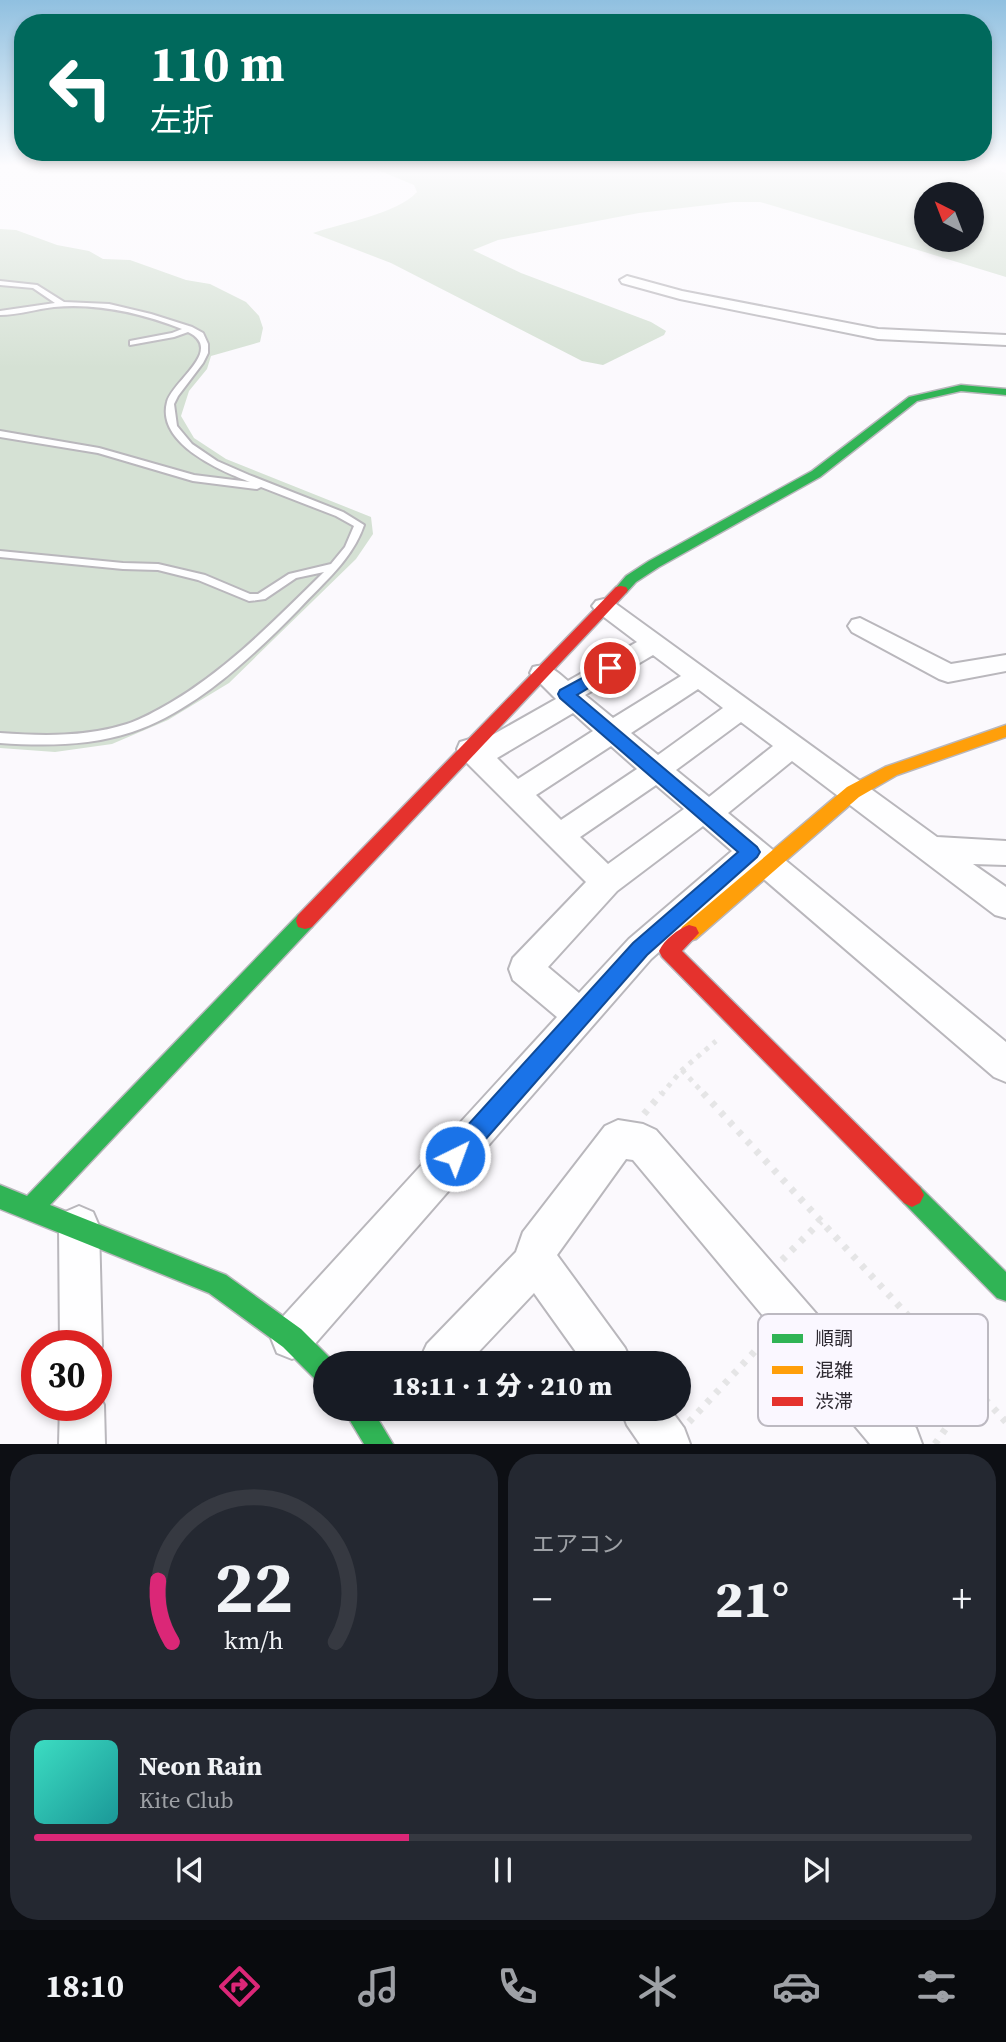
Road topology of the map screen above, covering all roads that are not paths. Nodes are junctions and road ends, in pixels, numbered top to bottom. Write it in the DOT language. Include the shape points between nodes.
graph roads {
  1 [pos="627,280"];
  2 [pos="0,283"];
  3 [pos="62,304"];
  4 [pos="0,313"];
  5 [pos="189,329"];
  6 [pos="1006,340"];
  7 [pos="133,343"];
  8 [pos="1006,391"];
  9 [pos="0,434"];
  10 [pos="271,487"];
  11 [pos="0,554"];
  12 [pos="333,567"];
  13 [pos="604,606"];
  14 [pos="860,626"];
  15 [pos="654,643"];
  16 [pos="1006,663"];
  17 [pos="542,673"];
  18 [pos="699,676"];
  19 [pos="570,697"];
  20 [pos="741,708"];
  21 [pos="1006,731"];
  22 [pos="612,734"];
  23 [pos="0,738"];
  24 [pos="792,746"];
  25 [pos="474,752"];
  26 [pos="656,771"];
  27 [pos="853,792"];
  28 [pos="516,794"];
  29 [pos="703,811"];
  30 [pos="559,836"];
  31 [pos="931,849"];
  32 [pos="1006,853"];
  33 [pos="759,859"];
  34 [pos="606,882"];
  35 [pos="1006,905"];
  36 [pos="582,1015"];
  37 [pos="1006,1065"];
  38 [pos="0,1197"];
  39 [pos="32,1208"];
  40 [pos="79,1226"];
  41 [pos="536,1261"];
  42 [pos="1006,1289"];
  43 [pos="790,1314"];
  44 [pos="81,1330"];
  45 [pos="292,1338"];
  46 [pos="450,1351"];
  47 [pos="601,1351"];
  48 [pos="313,1359"];
  49 [pos="82,1421"];
  50 [pos="364,1421"];
  51 [pos="655,1421"];
  52 [pos="885,1426"];
  53 [pos="673,1439"];
  54 [pos="82,1444"];
  55 [pos="380,1444"];
  56 [pos="900,1444"];
  1 -- 6 [label="street" via="680,295 878,334"];
  2 -- 3 [label="lane" via="34,286"];
  3 -- 4 [label="lane"];
  3 -- 5 [label="lane" via="128,310"];
  5 -- 7 [label="lane"];
  5 -- 10 [label="lane" via="204,340 205,351 170,403 177,433 214,464"];
  8 -- 13 [label="street" via="961,388 913,399 816,474 654,564"];
  9 -- 10 [label="lane" via="99,451 205,481"];
  10 -- 12 [label="lane" via="341,513 359,525 356,537"];
  11 -- 12 [label="lane" via="158,567 201,577 249,598 261,597 293,576"];
  12 -- 23 [label="lane" via="236,665 158,715 99,736"];
  13 -- 15 [label="street"];
  13 -- 17 [label="street"];
  14 -- 16 [label="street" via="948,673"];
  15 -- 18 [label="street"];
  15 -- 19 [label="street"];
  17 -- 19 [label="street"];
  17 -- 25 [label="street"];
  18 -- 20 [label="street"];
  18 -- 22 [label="street"];
  19 -- 22 [label="street"];
  19 -- 25 [label="street"];
  20 -- 24 [label="street"];
  20 -- 26 [label="street"];
  21 -- 27 [label="street" via="891,771"];
  22 -- 26 [label="street"];
  22 -- 28 [label="street"];
  24 -- 27 [label="street"];
  24 -- 29 [label="street" via="716,807"];
  25 -- 28 [label="street"];
  25 -- 39 [label="street"];
  26 -- 29 [label="street"];
  26 -- 30 [label="street"];
  27 -- 31 [label="street"];
  27 -- 33 [label="street"];
  28 -- 30 [label="street"];
  29 -- 33 [label="street"];
  29 -- 34 [label="street"];
  30 -- 34 [label="street"];
  31 -- 32 [label="street"];
  31 -- 35 [label="street"];
  33 -- 36 [label="street" via="640,949"];
  33 -- 37 [label="street"];
  33 -- 42 [label="street" via="669,951"];
  34 -- 36 [label="street" via="525,968"];
  36 -- 45 [label="street"];
  38 -- 39 [label="street"];
  39 -- 40 [label="street"];
  40 -- 44 [label="street"];
  40 -- 45 [label="street" via="217,1284"];
  41 -- 43 [label="street" via="537,1246 618,1139 643,1143"];
  41 -- 46 [label="street"];
  41 -- 47 [label="street"];
  45 -- 48 [label="street"];
  49 -- 54 [label="street"];
  50 -- 55 [label="street"];
  51 -- 53 [label="street"];
  52 -- 56 [label="street"];
}
